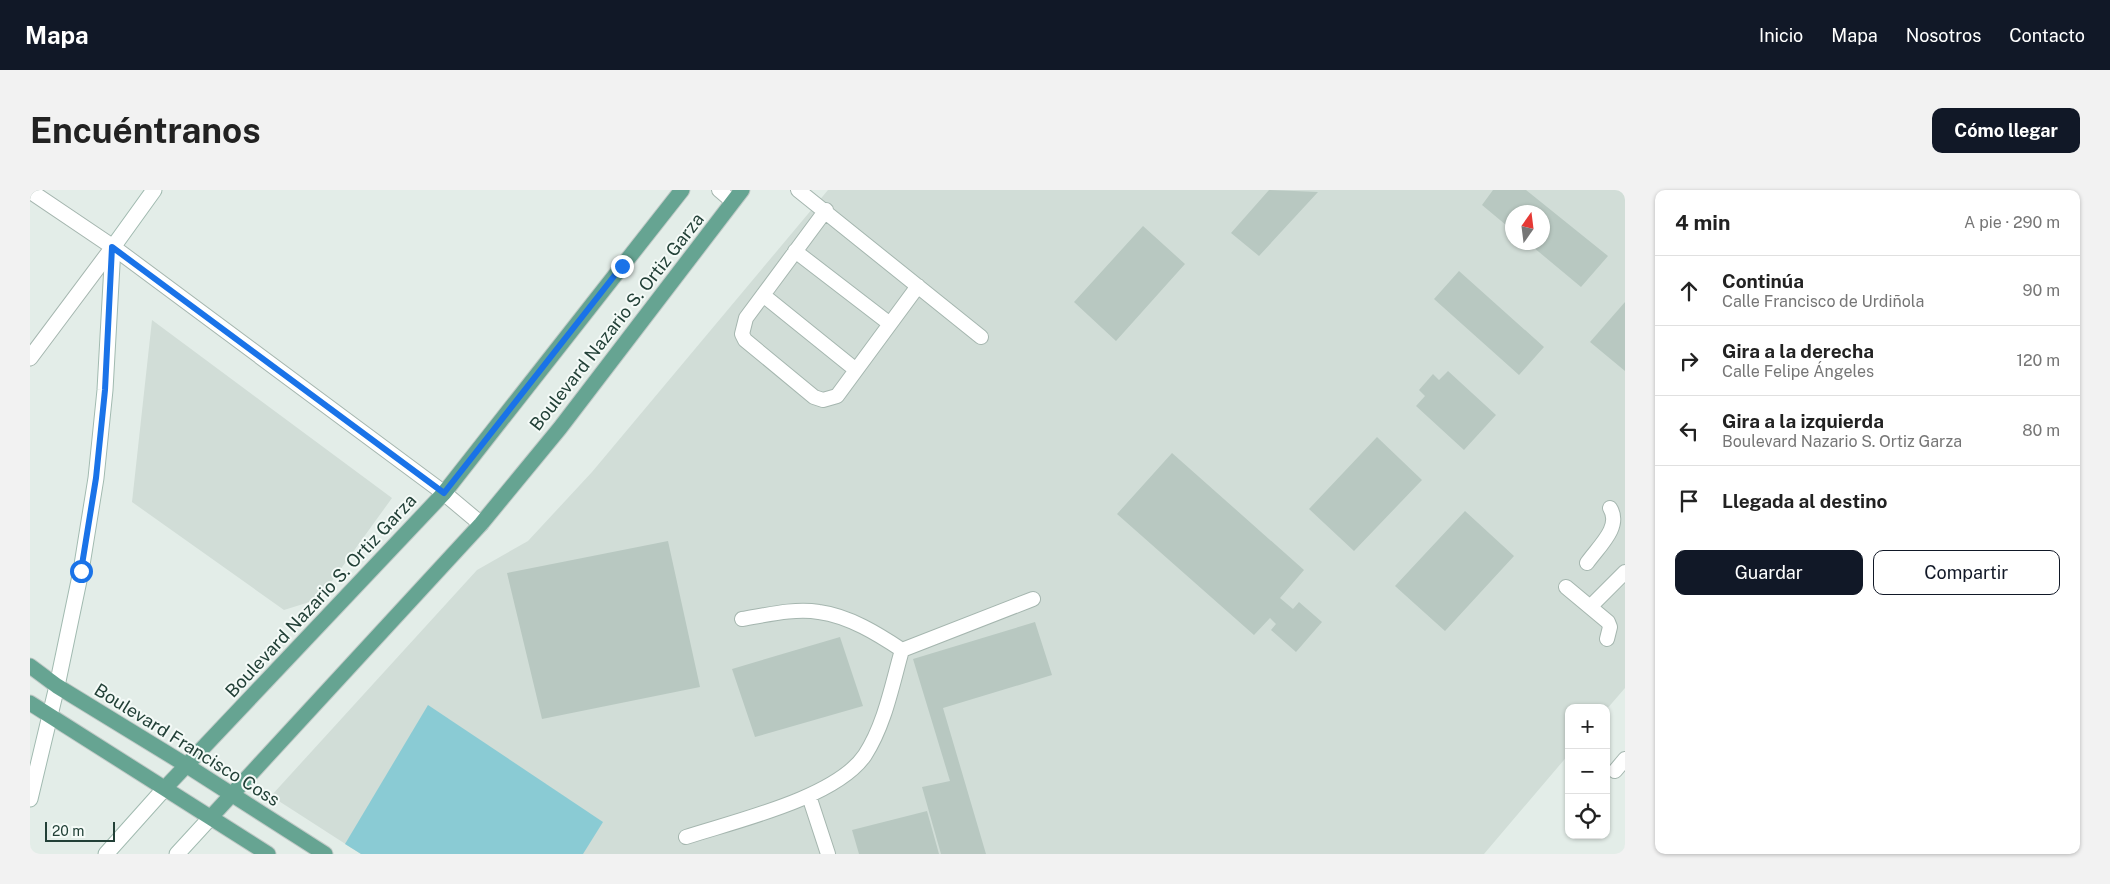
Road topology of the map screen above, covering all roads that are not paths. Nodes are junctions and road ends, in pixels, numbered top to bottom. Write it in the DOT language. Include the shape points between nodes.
graph roads {
  1 [pos="154,190"];
  2 [pos="682,190"];
  3 [pos="719,190"];
  4 [pos="742,190"];
  5 [pos="798,190"];
  6 [pos="30,191"];
  7 [pos="733,202"];
  8 [pos="826,210"];
  9 [pos="112,247"];
  10 [pos="795,251"];
  11 [pos="918,286"];
  12 [pos="763,295"];
  13 [pos="890,324"];
  14 [pos="981,337"];
  15 [pos="30,358"];
  16 [pos="856,370"];
  17 [pos="444,493"];
  18 [pos="1610,508"];
  19 [pos="481,524"];
  20 [pos="1587,563"];
  21 [pos="1625,572"];
  22 [pos="1566,586"];
  23 [pos="1033,599"];
  24 [pos="1590,607"];
  25 [pos="742,619"];
  26 [pos="1608,639"];
  27 [pos="902,650"];
  28 [pos="30,666"];
  29 [pos="58,686"];
  30 [pos="30,703"];
  31 [pos="50,717"];
  32 [pos="1625,759"];
  33 [pos="186,765"];
  34 [pos="1615,771"];
  35 [pos="165,788"];
  36 [pos="233,796"];
  37 [pos="809,796"];
  38 [pos="30,799"];
  39 [pos="211,817"];
  40 [pos="686,837"];
  41 [pos="106,854"];
  42 [pos="177,854"];
  43 [pos="268,854"];
  44 [pos="325,854"];
  45 [pos="828,854"];
  1 -- 9 [label="main road"];
  2 -- 17 [label="main road, Boulevard Nazario S. Ortiz Garza"];
  3 -- 7 [label="lane"];
  4 -- 7 [label="main road, Boulevard Nazario S. Ortiz Garza"];
  5 -- 8 [label="lane"];
  6 -- 9 [label="main road"];
  7 -- 19 [label="main road, Boulevard Nazario S. Ortiz Garza" via="560,428"];
  8 -- 10 [label="lane"];
  8 -- 11 [label="lane"];
  9 -- 15 [label="main road"];
  9 -- 17 [label="main road"];
  9 -- 29 [label="main road" via="105,390 96,478"];
  10 -- 12 [label="lane"];
  10 -- 13 [label="lane"];
  11 -- 13 [label="lane"];
  11 -- 14 [label="lane"];
  12 -- 16 [label="lane"];
  12 -- 16 [label="lane" via="742,326 742,334 745,340 814,397 823,400 836,396"];
  13 -- 16 [label="lane"];
  17 -- 19 [label="main road"];
  17 -- 33 [label="main road, Boulevard Nazario S. Ortiz Garza"];
  18 -- 20 [label="lane" via="1614,514 1613,526"];
  19 -- 36 [label="main road, Boulevard Nazario S. Ortiz Garza"];
  21 -- 24 [label="lane"];
  22 -- 24 [label="lane"];
  23 -- 27 [label="lane"];
  24 -- 26 [label="lane" via="1608,622"];
  25 -- 27 [label="lane" via="788,612 818,612 879,635"];
  27 -- 37 [label="lane" via="882,720 864,756 839,780"];
  28 -- 29 [label="main road, Boulevard Francisco Coss"];
  29 -- 31 [label="main road"];
  29 -- 33 [label="main road, Boulevard Francisco Coss"];
  30 -- 31 [label="main road"];
  31 -- 35 [label="main road"];
  31 -- 38 [label="main road"];
  32 -- 34 [label="lane"];
  33 -- 35 [label="main road, Boulevard Nazario S. Ortiz Garza"];
  33 -- 36 [label="main road, Boulevard Francisco Coss"];
  35 -- 39 [label="main road"];
  35 -- 41 [label="main road, Boulevard Nazario S. Ortiz Garza"];
  36 -- 39 [label="main road, Boulevard Nazario S. Ortiz Garza"];
  36 -- 44 [label="main road, Boulevard Francisco Coss"];
  37 -- 40 [label="lane"];
  37 -- 45 [label="lane"];
  39 -- 42 [label="main road, Boulevard Nazario S. Ortiz Garza"];
  39 -- 43 [label="main road"];
}
